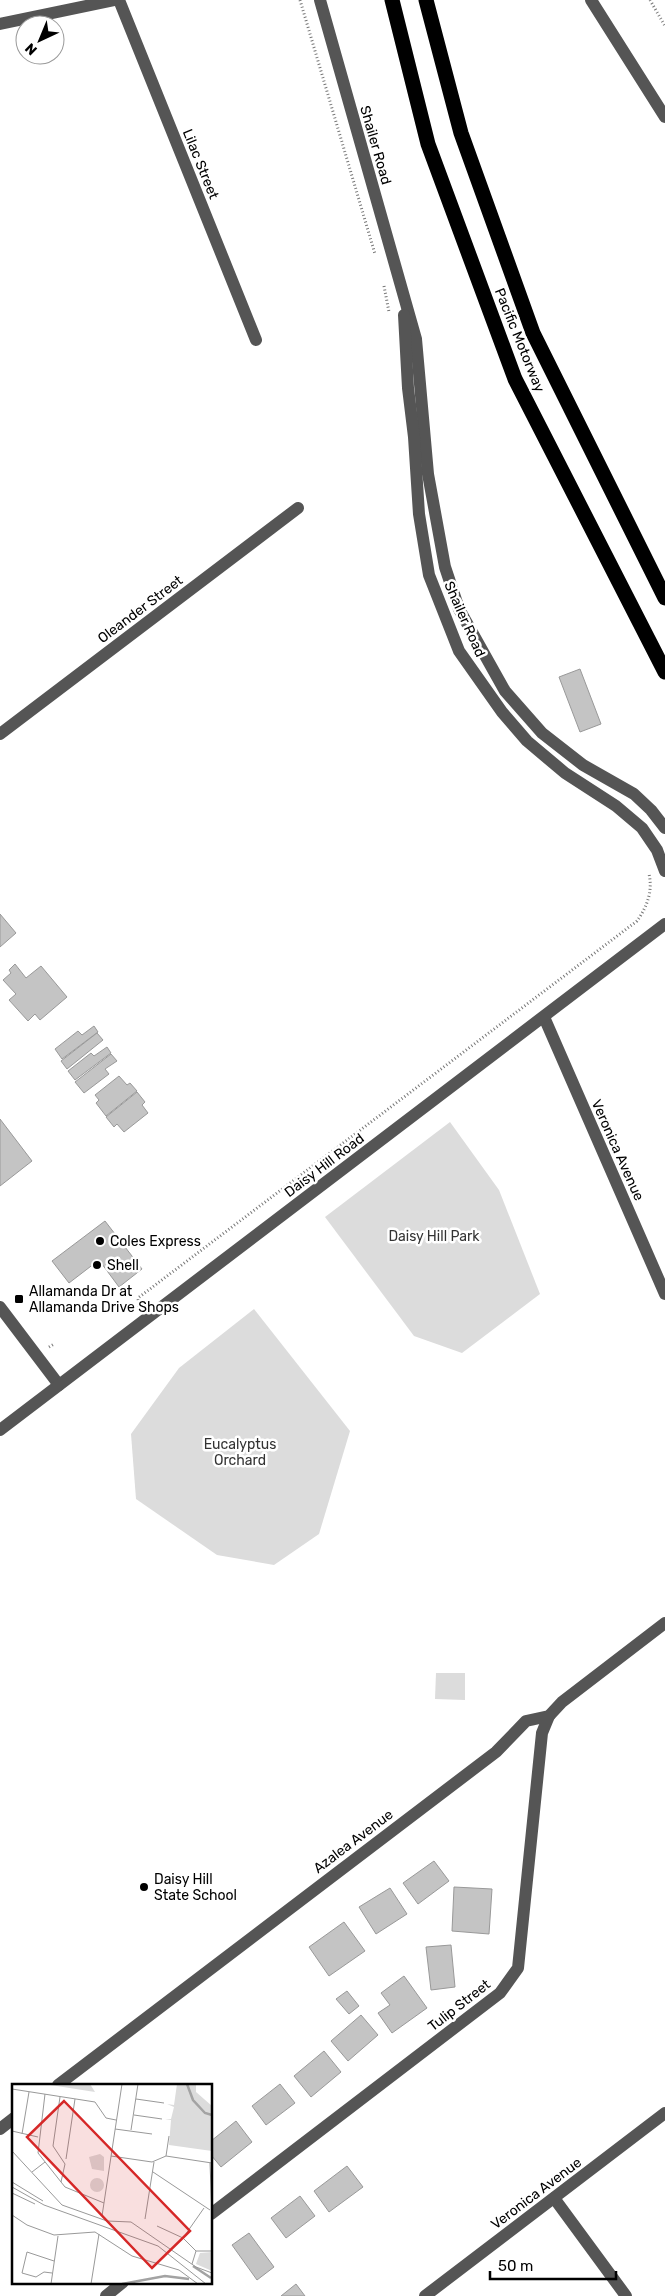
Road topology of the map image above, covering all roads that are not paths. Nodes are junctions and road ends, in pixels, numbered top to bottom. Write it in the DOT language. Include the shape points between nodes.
graph roads {
  1 [pos="117,0"];
  2 [pos="320,0"];
  3 [pos="392,0"];
  4 [pos="426,0"];
  5 [pos="591,0"];
  6 [pos="0,24"];
  7 [pos="665,116"];
  8 [pos="403,298"];
  9 [pos="256,340"];
  10 [pos="298,508"];
  11 [pos="665,598"];
  12 [pos="665,672"];
  13 [pos="0,734"];
  14 [pos="665,828"];
  15 [pos="665,872"];
  16 [pos="665,924"];
  17 [pos="544,1017"];
  18 [pos="665,1294"];
  19 [pos="0,1307"];
  20 [pos="59,1385"];
  21 [pos="0,1430"];
  22 [pos="665,1623"];
  23 [pos="549,1716"];
  24 [pos="59,2084"];
  25 [pos="665,2113"];
  26 [pos="12,2120"];
  27 [pos="0,2129"];
  28 [pos="554,2198"];
  29 [pos="212,2213"];
  30 [pos="121,2284"];
  31 [pos="106,2296"];
  32 [pos="425,2296"];
  33 [pos="626,2296"];
  1 -- 6 [label="street, Lilac Street"];
  1 -- 9 [label="street, Lilac Street"];
  2 -- 8 [label="street, Shailer Road"];
  3 -- 12 [label="highway, Pacific Motorway" via="428,144 515,379"];
  4 -- 11 [label="highway, Pacific Motorway" via="461,133 533,333"];
  5 -- 7 [label="street"];
  8 -- 14 [label="street, Shailer Road" via="416,339 428,474 445,567 459,609 504,691 542,733 583,765 634,794"];
  8 -- 15 [label="street, Shailer Road" via="420,522 429,575 459,651 527,741 565,773 616,806 642,828 657,850"];
  10 -- 13 [label="street, Oleander Street"];
  16 -- 17 [label="street, Daisy Hill Road"];
  17 -- 18 [label="street, Veronica Avenue"];
  17 -- 20 [label="street, Daisy Hill Road"];
  19 -- 20 [label="street"];
  20 -- 21 [label="street, Daisy Hill Road"];
  22 -- 23 [label="street" via="562,1702"];
  23 -- 24 [label="street, Azalea Avenue" via="526,1721 496,1752"];
  23 -- 29 [label="street, Tulip Street" via="542,1733 518,1968 510,1981 500,1993"];
  25 -- 28 [label="street, Veronica Avenue"];
  26 -- 27 [label="street"];
  28 -- 32 [label="street, Veronica Avenue"];
  28 -- 33 [label="street"];
  30 -- 31 [label="street"];
}
